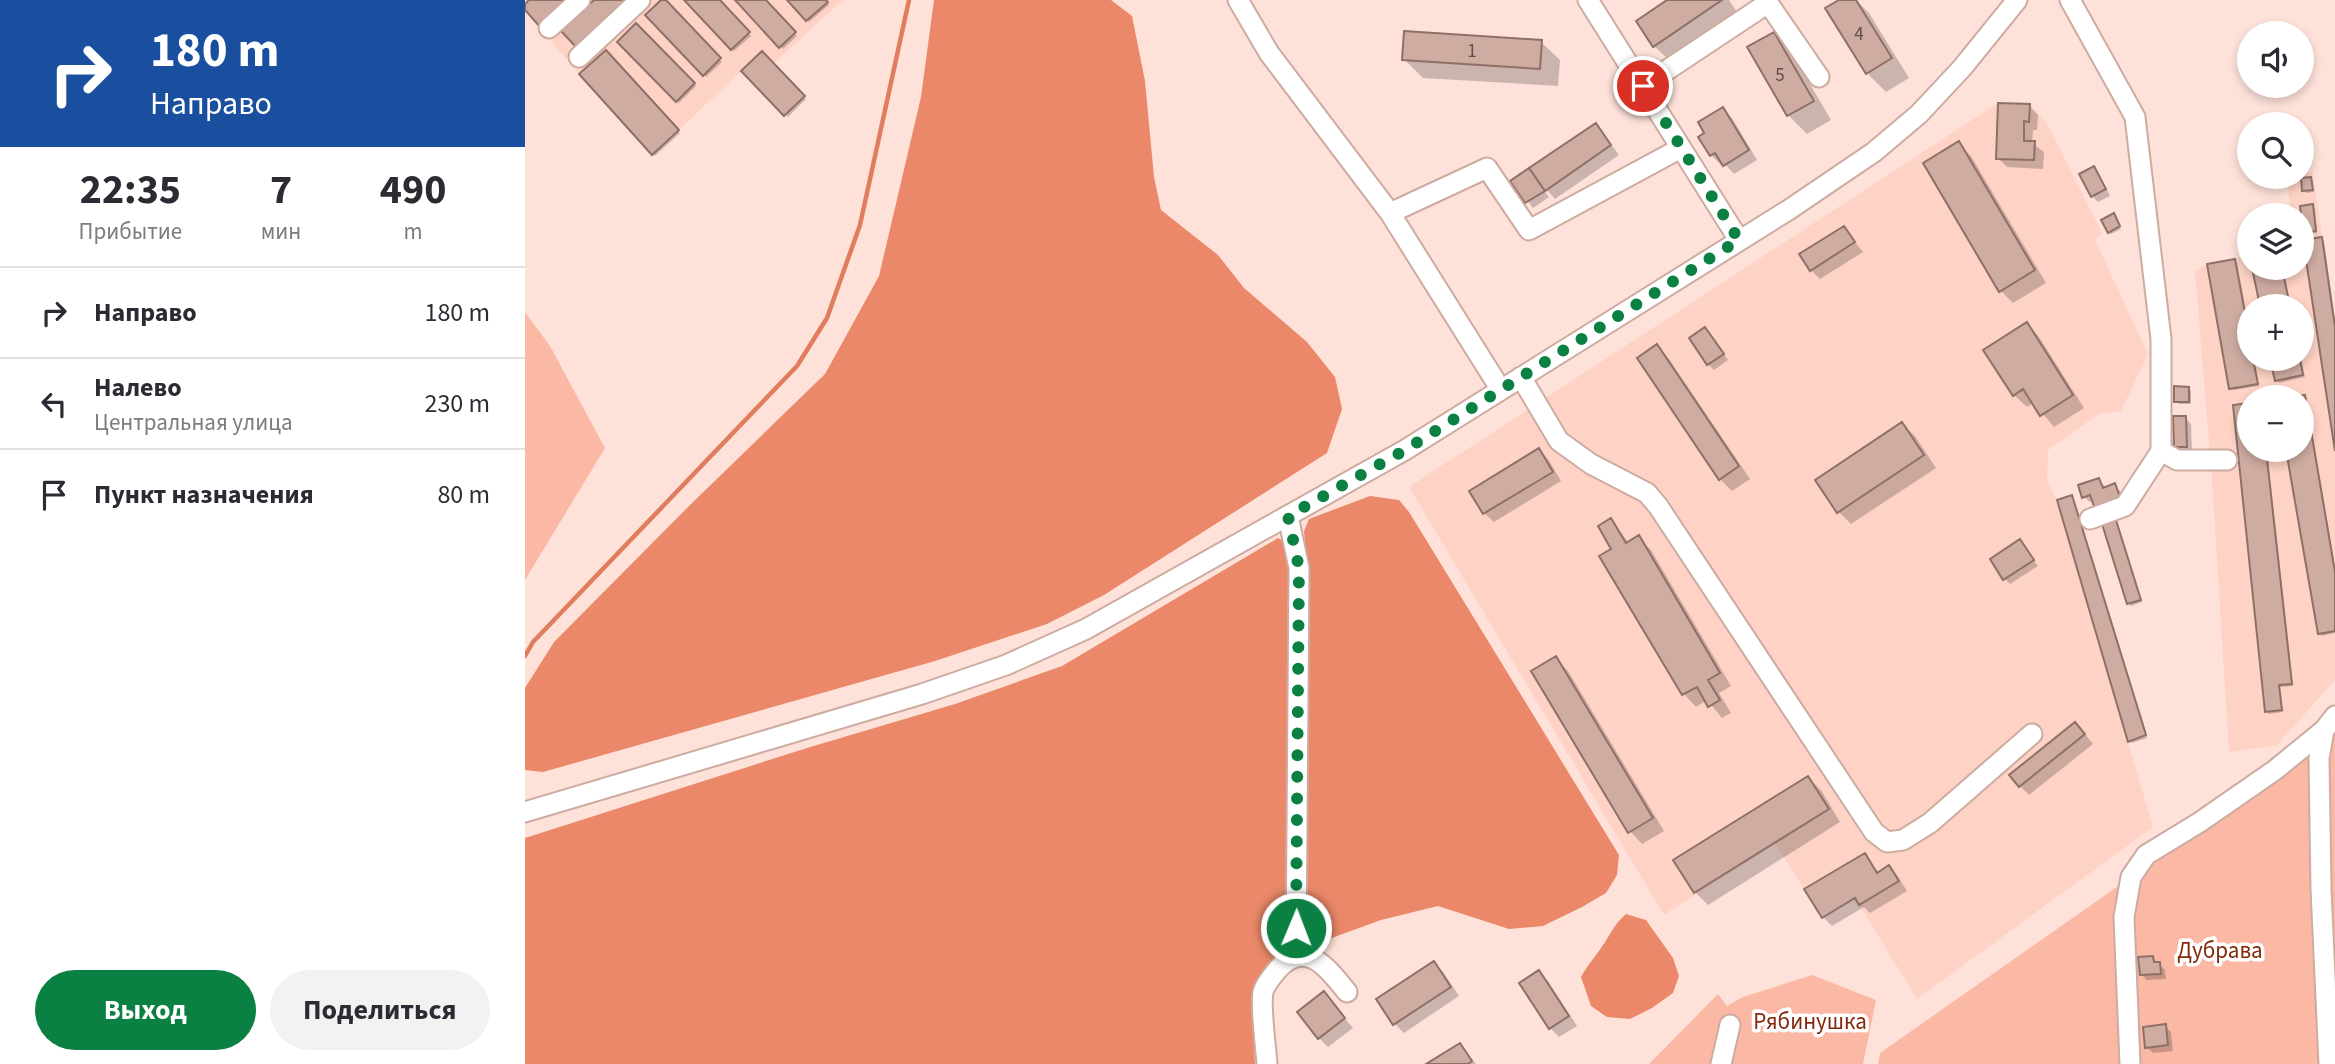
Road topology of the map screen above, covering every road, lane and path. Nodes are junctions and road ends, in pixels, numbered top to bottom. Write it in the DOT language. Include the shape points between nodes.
graph roads {
  1 [pos="580,0"];
  2 [pos="641,0"];
  3 [pos="1238,0"];
  4 [pos="1588,0"];
  5 [pos="2017,0"];
  6 [pos="2070,0"];
  7 [pos="1767,1"];
  8 [pos="549,28"];
  9 [pos="579,57"];
  10 [pos="1819,77"];
  11 [pos="1643,86"];
  12 [pos="1681,148"];
  13 [pos="1390,214"];
  14 [pos="1739,240"];
  15 [pos="1521,377"];
  16 [pos="1501,390"];
  17 [pos="2161,452"];
  18 [pos="2227,460"];
  19 [pos="1288,516"];
  20 [pos="2090,519"];
  21 [pos="2330,723"];
  22 [pos="2032,734"];
  23 [pos="525,811"];
  24 [pos="1296,956"];
  25 [pos="1347,992"];
  26 [pos="1730,1025"];
  27 [pos="1267,1064"];
  28 [pos="1721,1064"];
  29 [pos="2130,1064"];
  30 [pos="2329,1064"];
  1 -- 8 [label="street"];
  2 -- 9 [label="street"];
  3 -- 13 [label="street" via="1269,53"];
  4 -- 11 [label="street"];
  5 -- 14 [label="street" via="1919,114 1874,152"];
  6 -- 17 [label="street" via="2135,117 2161,339"];
  7 -- 10 [label="street"];
  7 -- 11 [label="street"];
  11 -- 12 [label="street"];
  12 -- 13 [label="street" via="1529,230 1487,168"];
  12 -- 14 [label="street"];
  13 -- 16 [label="street"];
  14 -- 15 [label="street"];
  15 -- 16 [label="street"];
  15 -- 22 [label="street" via="1559,441 1591,464 1647,493 1658,506 1874,832 1887,842 1903,840 1930,823"];
  16 -- 19 [label="street"];
  17 -- 18 [label="street" via="2177,460"];
  17 -- 20 [label="street" via="2125,506"];
  19 -- 23 [label="street" via="1086,629 1006,665"];
  19 -- 24 [label="street" via="1299,568"];
  21 -- 29 [label="street" via="2275,770 2146,855 2131,877 2125,917"];
  21 -- 30 [label="street" via="2319,758"];
  24 -- 25 [label="street" via="1324,964"];
  24 -- 27 [label="street" via="1278,968 1263,992"];
  26 -- 28 [label="street"];
}
